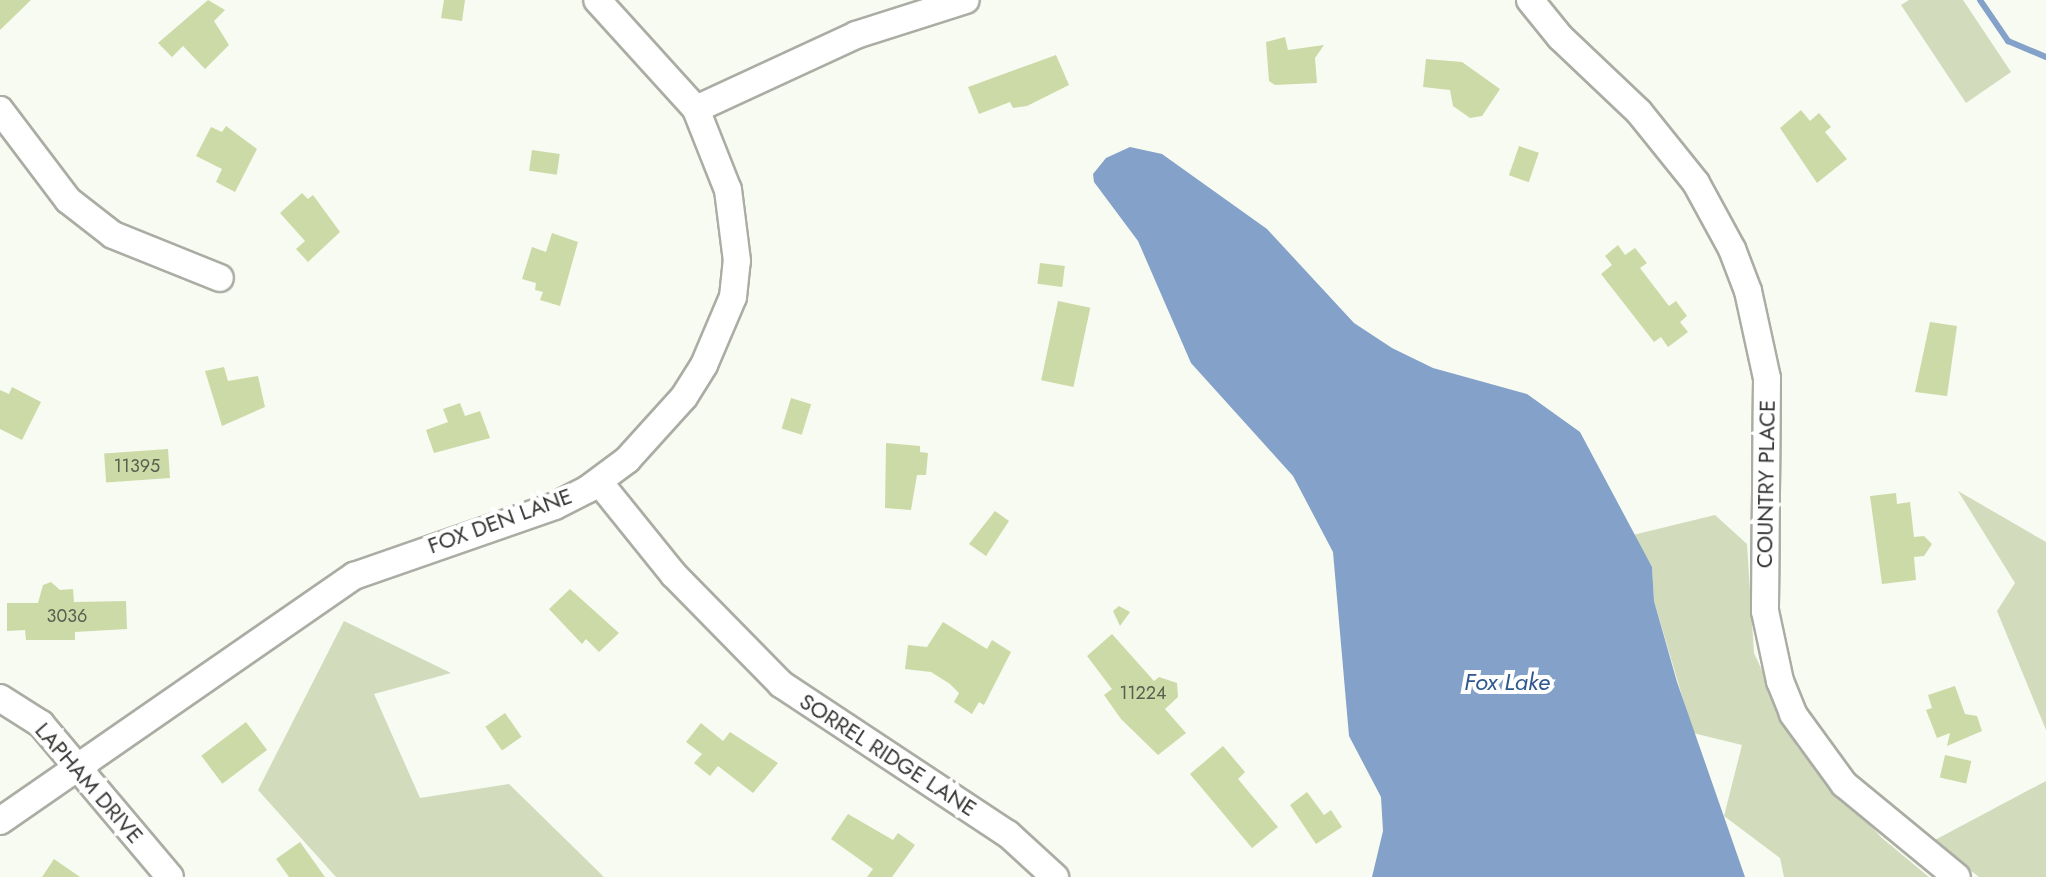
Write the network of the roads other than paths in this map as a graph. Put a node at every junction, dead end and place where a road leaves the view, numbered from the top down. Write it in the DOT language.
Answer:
graph roads {
  1 [pos="597,0"];
  2 [pos="966,0"];
  3 [pos="1530,0"];
  4 [pos="696,109"];
  5 [pos="0,110"];
  6 [pos="220,278"];
  7 [pos="599,482"];
  8 [pos="0,698"];
  9 [pos="79,765"];
  10 [pos="0,821"];
  11 [pos="170,877"];
  12 [pos="1055,877"];
  13 [pos="1957,877"];
  1 -- 4 [label="street, FOX DEN LANE"];
  2 -- 4 [label="street"];
  3 -- 13 [label="street, COUNTRY PLACE"];
  4 -- 7 [label="street, FOX DEN LANE"];
  5 -- 6 [label="street"];
  7 -- 9 [label="street, FOX DEN LANE"];
  7 -- 12 [label="street, SORREL RIDGE LANE"];
  8 -- 9 [label="street, LAPHAM DRIVE"];
  9 -- 10 [label="street, FOX DEN LANE"];
  9 -- 11 [label="street, LAPHAM DRIVE"];
}
